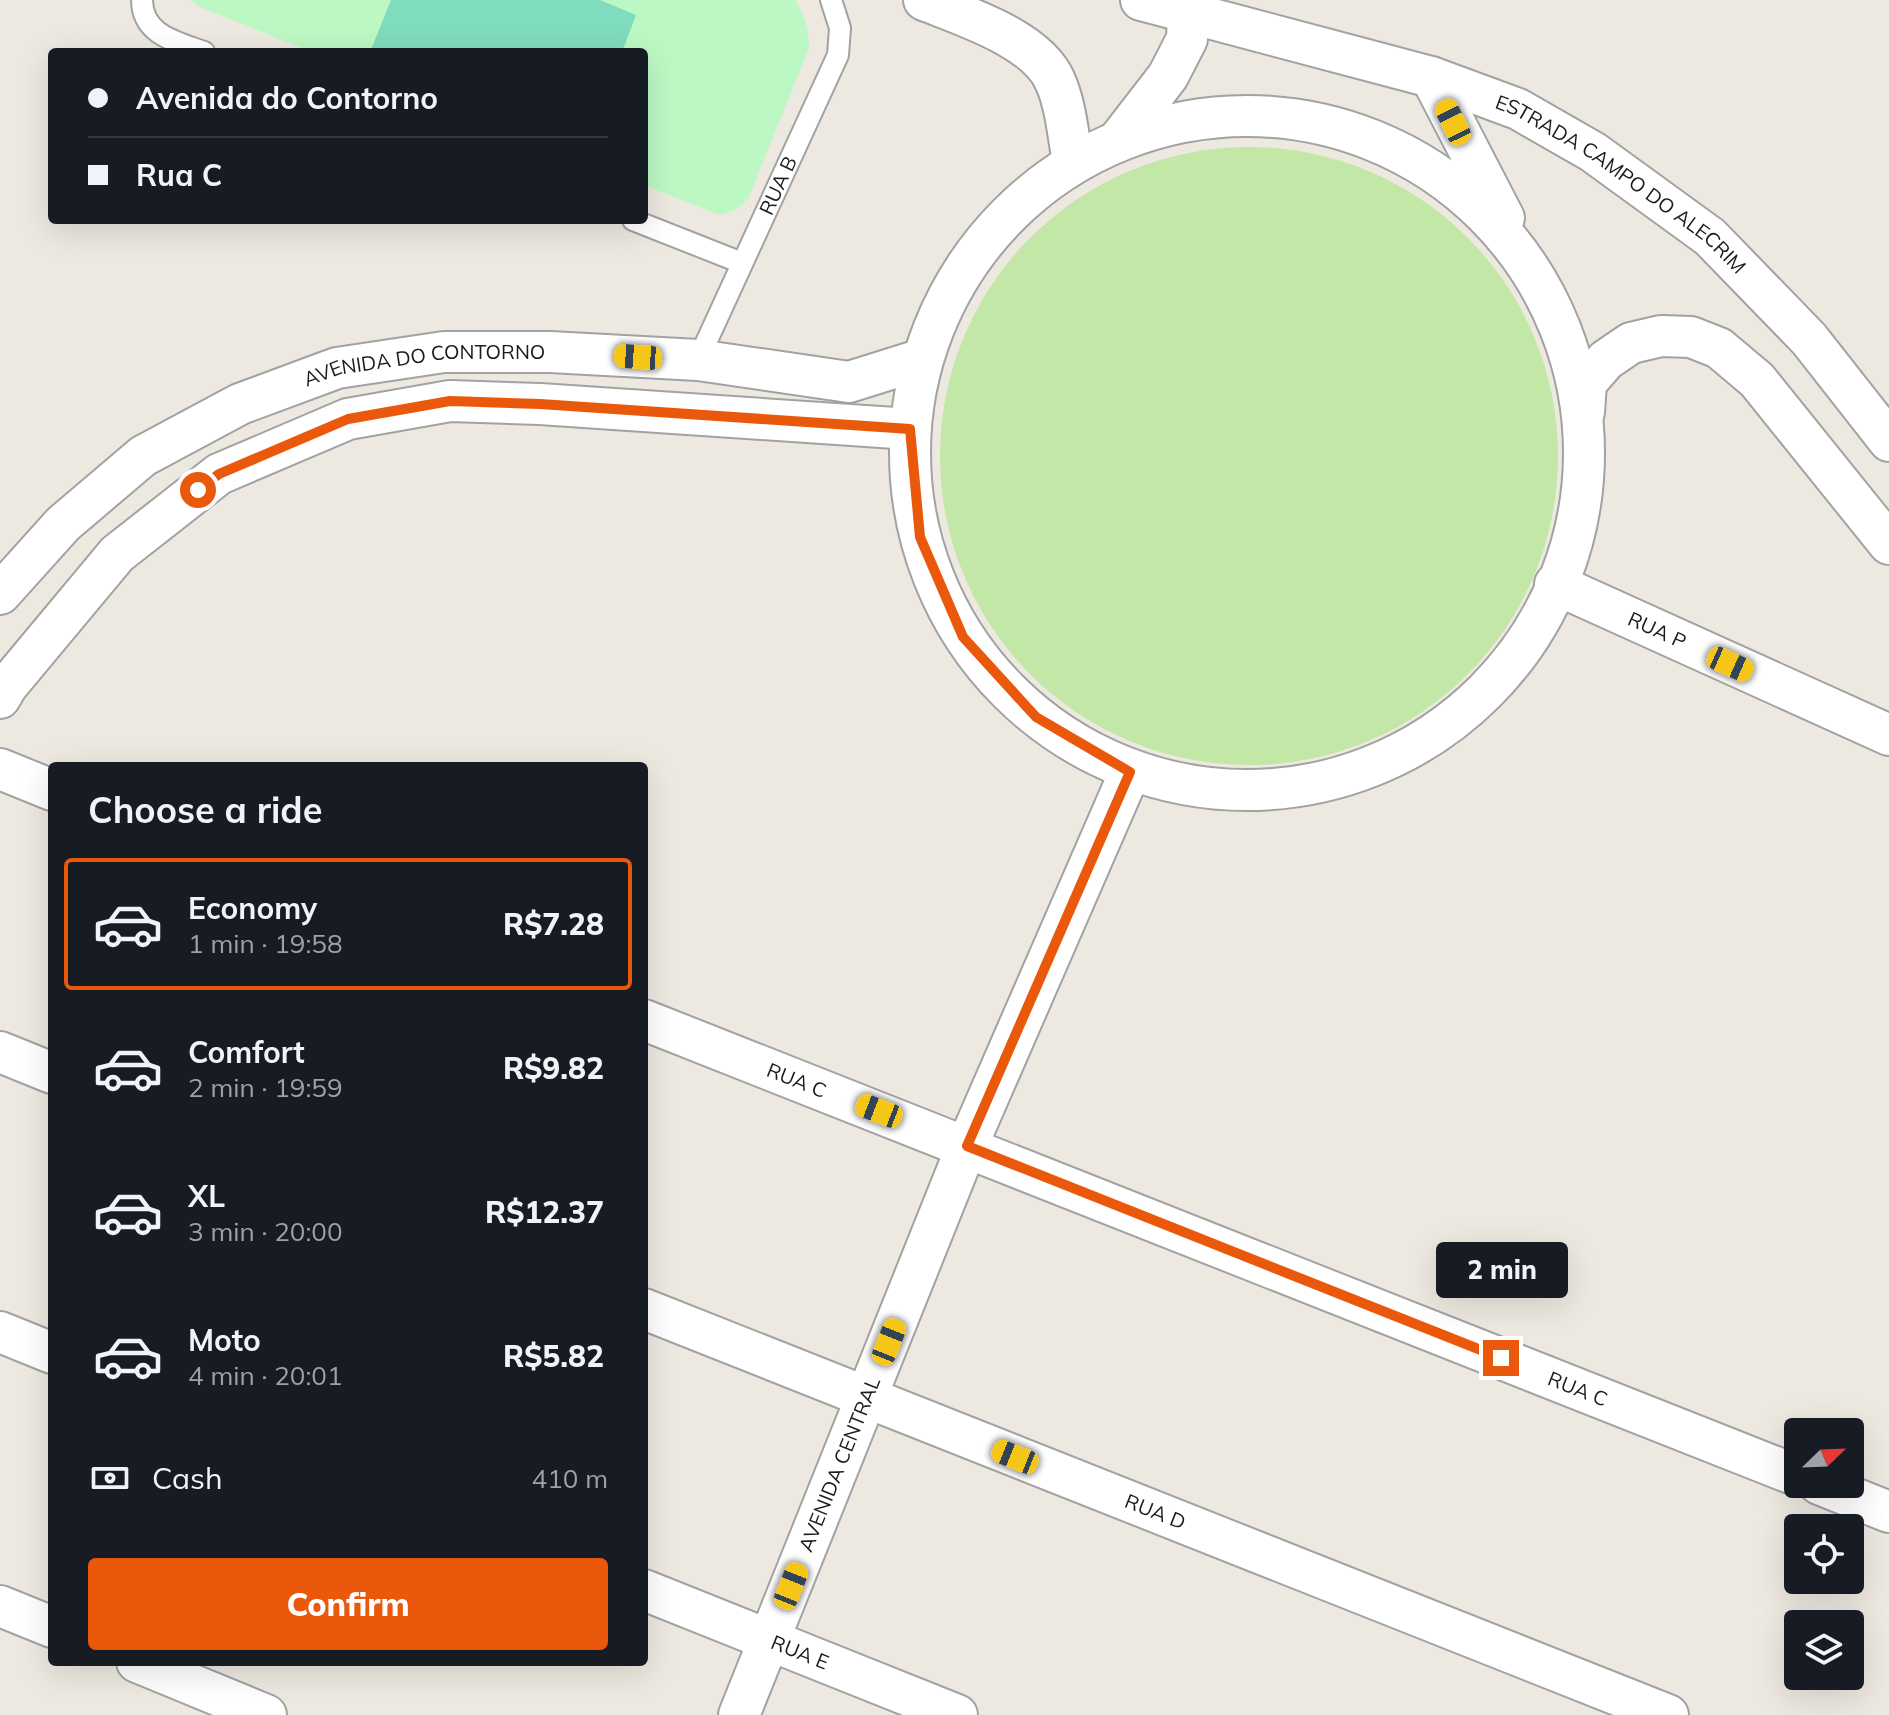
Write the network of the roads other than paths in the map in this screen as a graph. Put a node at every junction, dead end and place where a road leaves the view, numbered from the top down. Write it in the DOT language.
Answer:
graph roads {
  1 [pos="142,0"];
  2 [pos="831,0"];
  3 [pos="924,0"];
  4 [pos="1141,0"];
  5 [pos="1188,13"];
  6 [pos="195,48"];
  7 [pos="1431,77"];
  8 [pos="1115,144"];
  9 [pos="1073,161"];
  10 [pos="643,224"];
  11 [pos="742,263"];
  12 [pos="1551,302"];
  13 [pos="698,360"];
  14 [pos="916,361"];
  15 [pos="1584,412"];
  16 [pos="910,429"];
  17 [pos="1889,441"];
  18 [pos="1889,544"];
  19 [pos="1555,584"];
  20 [pos="0,594"];
  21 [pos="0,698"];
  22 [pos="1889,735"];
  23 [pos="0,769"];
  24 [pos="1130,772"];
  25 [pos="48,788"];
  26 [pos="648,1022"];
  27 [pos="0,1052"];
  28 [pos="48,1071"];
  29 [pos="967,1146"];
  30 [pos="648,1311"];
  31 [pos="0,1332"];
  32 [pos="48,1351"];
  33 [pos="866,1398"];
  34 [pos="1784,1470"];
  35 [pos="1854,1498"];
  36 [pos="1889,1512"];
  37 [pos="648,1592"];
  38 [pos="0,1606"];
  39 [pos="48,1625"];
  40 [pos="769,1640"];
  41 [pos="147,1666"];
  42 [pos="266,1715"];
  43 [pos="739,1715"];
  44 [pos="957,1715"];
  45 [pos="1668,1715"];
  1 -- 6 [label="lane"];
  2 -- 11 [label="lane, RUA B"];
  3 -- 9 [label="street"];
  4 -- 5 [label="street, ESTRADA CAMPO DO ALECRIM"];
  5 -- 7 [label="street, ESTRADA CAMPO DO ALECRIM"];
  5 -- 8 [label="street"];
  7 -- 12 [label="street"];
  7 -- 17 [label="street, ESTRADA CAMPO DO ALECRIM"];
  8 -- 9 [label="street"];
  8 -- 12 [label="street"];
  9 -- 14 [label="street"];
  10 -- 11 [label="lane"];
  11 -- 13 [label="lane, RUA B"];
  12 -- 15 [label="street"];
  13 -- 14 [label="street, AVENIDA DO CONTORNO"];
  13 -- 20 [label="street, AVENIDA DO CONTORNO"];
  14 -- 16 [label="street"];
  15 -- 18 [label="street"];
  15 -- 19 [label="street"];
  16 -- 21 [label="street, AVENIDA DO CONTORNO"];
  16 -- 24 [label="street"];
  19 -- 22 [label="street, RUA P"];
  19 -- 24 [label="street"];
  23 -- 25 [label="street"];
  24 -- 29 [label="street, AVENIDA CENTRAL"];
  26 -- 29 [label="street, RUA C"];
  27 -- 28 [label="street"];
  29 -- 33 [label="street, AVENIDA CENTRAL"];
  29 -- 34 [label="street, RUA C"];
  30 -- 33 [label="street, RUA D"];
  31 -- 32 [label="street"];
  33 -- 40 [label="street, AVENIDA CENTRAL"];
  33 -- 45 [label="street, RUA D"];
  35 -- 36 [label="street"];
  37 -- 40 [label="street, RUA E"];
  38 -- 39 [label="street"];
  40 -- 43 [label="street, AVENIDA CENTRAL"];
  40 -- 44 [label="street, RUA E"];
  41 -- 42 [label="street"];
}
